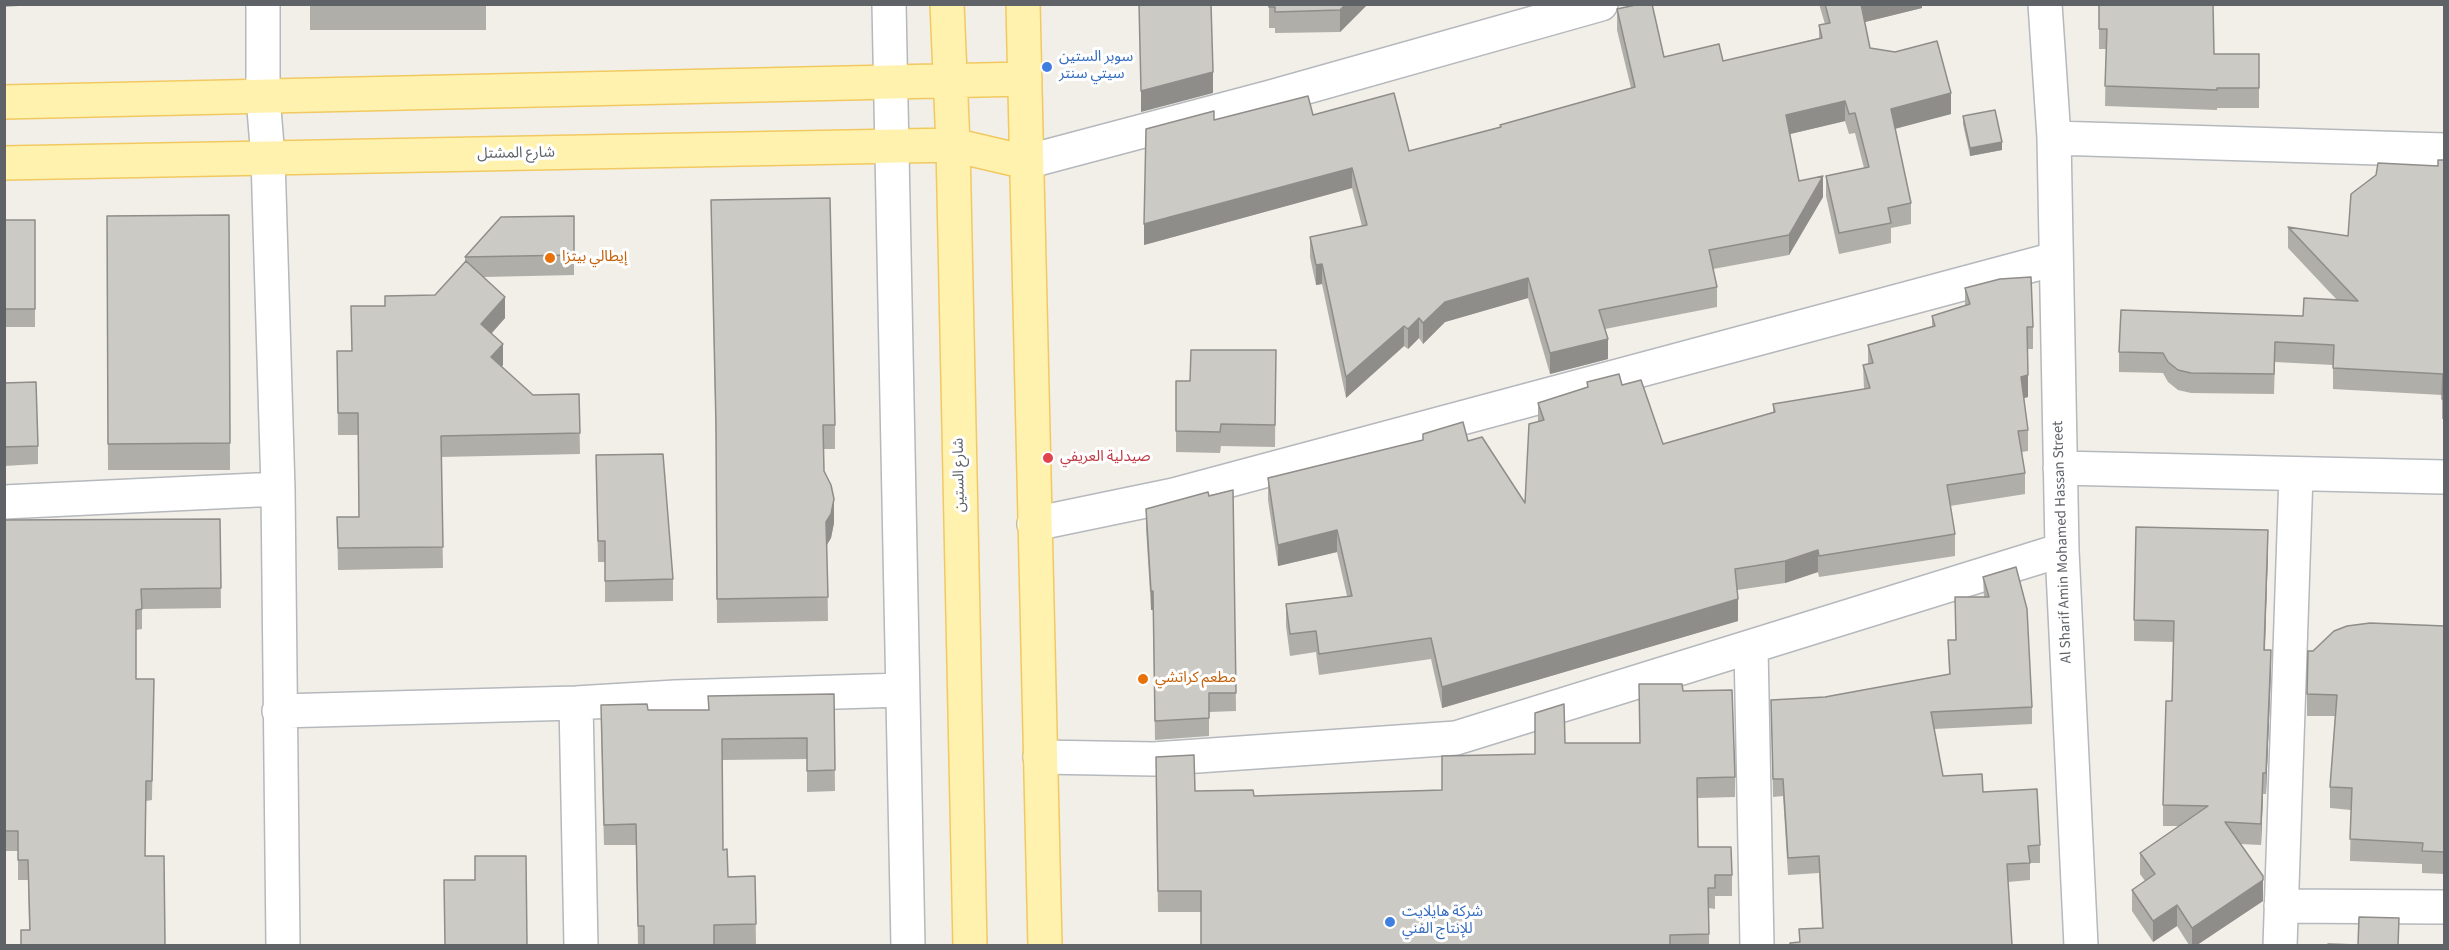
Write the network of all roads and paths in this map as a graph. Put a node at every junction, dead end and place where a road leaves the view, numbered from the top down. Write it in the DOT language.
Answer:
graph roads {
  1 [pos="263,4"];
  2 [pos="889,4"];
  3 [pos="947,4"];
  4 [pos="1023,4"];
  5 [pos="1601,4"];
  6 [pos="2045,4"];
  7 [pos="1025,80"];
  8 [pos="951,81"];
  9 [pos="889,83"];
  10 [pos="263,97"];
  11 [pos="4,102"];
  12 [pos="2054,138"];
  13 [pos="953,145"];
  14 [pos="892,147"];
  15 [pos="2445,150"];
  16 [pos="268,158"];
  17 [pos="1026,162"];
  18 [pos="4,163"];
  19 [pos="2055,259"];
  20 [pos="2060,468"];
  21 [pos="2296,474"];
  22 [pos="2445,477"];
  23 [pos="278,489"];
  24 [pos="4,502"];
  25 [pos="1034,524"];
  26 [pos="2062,550"];
  27 [pos="1751,647"];
  28 [pos="902,690"];
  29 [pos="576,703"];
  30 [pos="279,711"];
  31 [pos="1040,757"];
  32 [pos="2281,906"];
  33 [pos="2445,907"];
  34 [pos="283,945"];
  35 [pos="581,945"];
  36 [pos="908,945"];
  37 [pos="970,945"];
  38 [pos="1044,945"];
  39 [pos="1757,945"];
  40 [pos="2081,945"];
  41 [pos="2280,945"];
  1 -- 10 [label="street"];
  2 -- 9 [label="street"];
  3 -- 8 [label="main road, شارع الستين"];
  4 -- 7 [label="main road"];
  5 -- 17 [label="street"];
  6 -- 12 [label="street, Al Sharif Amin Mohamed Hassan Street"];
  7 -- 8 [label="main road"];
  7 -- 17 [label="main road"];
  8 -- 9 [label="main road"];
  8 -- 13 [label="main road, شارع الستين"];
  9 -- 10 [label="main road"];
  9 -- 14 [label="street"];
  10 -- 11 [label="main road"];
  10 -- 16 [label="street"];
  12 -- 15 [label="street"];
  12 -- 19 [label="street, Al Sharif Amin Mohamed Hassan Street"];
  13 -- 14 [label="main road, شارع المشتل"];
  13 -- 17 [label="main road, شارع المشتل"];
  13 -- 37 [label="main road, شارع الستين"];
  14 -- 16 [label="main road, شارع المشتل"];
  14 -- 28 [label="street"];
  16 -- 18 [label="main road, شارع المشتل"];
  16 -- 23 [label="street"];
  17 -- 25 [label="main road"];
  19 -- 20 [label="street, Al Sharif Amin Mohamed Hassan Street"];
  19 -- 25 [label="street"];
  20 -- 21 [label="street"];
  20 -- 26 [label="street, Al Sharif Amin Mohamed Hassan Street"];
  21 -- 22 [label="street"];
  21 -- 32 [label="street"];
  23 -- 24 [label="street"];
  23 -- 30 [label="street"];
  25 -- 31 [label="main road"];
  26 -- 27 [label="street"];
  26 -- 40 [label="street, Al Sharif Amin Mohamed Hassan Street"];
  27 -- 31 [label="street"];
  27 -- 39 [label="street"];
  28 -- 29 [label="street"];
  28 -- 36 [label="street"];
  29 -- 30 [label="street"];
  29 -- 35 [label="street"];
  30 -- 34 [label="street"];
  31 -- 38 [label="main road"];
  32 -- 33 [label="street"];
  32 -- 41 [label="street"];
}
